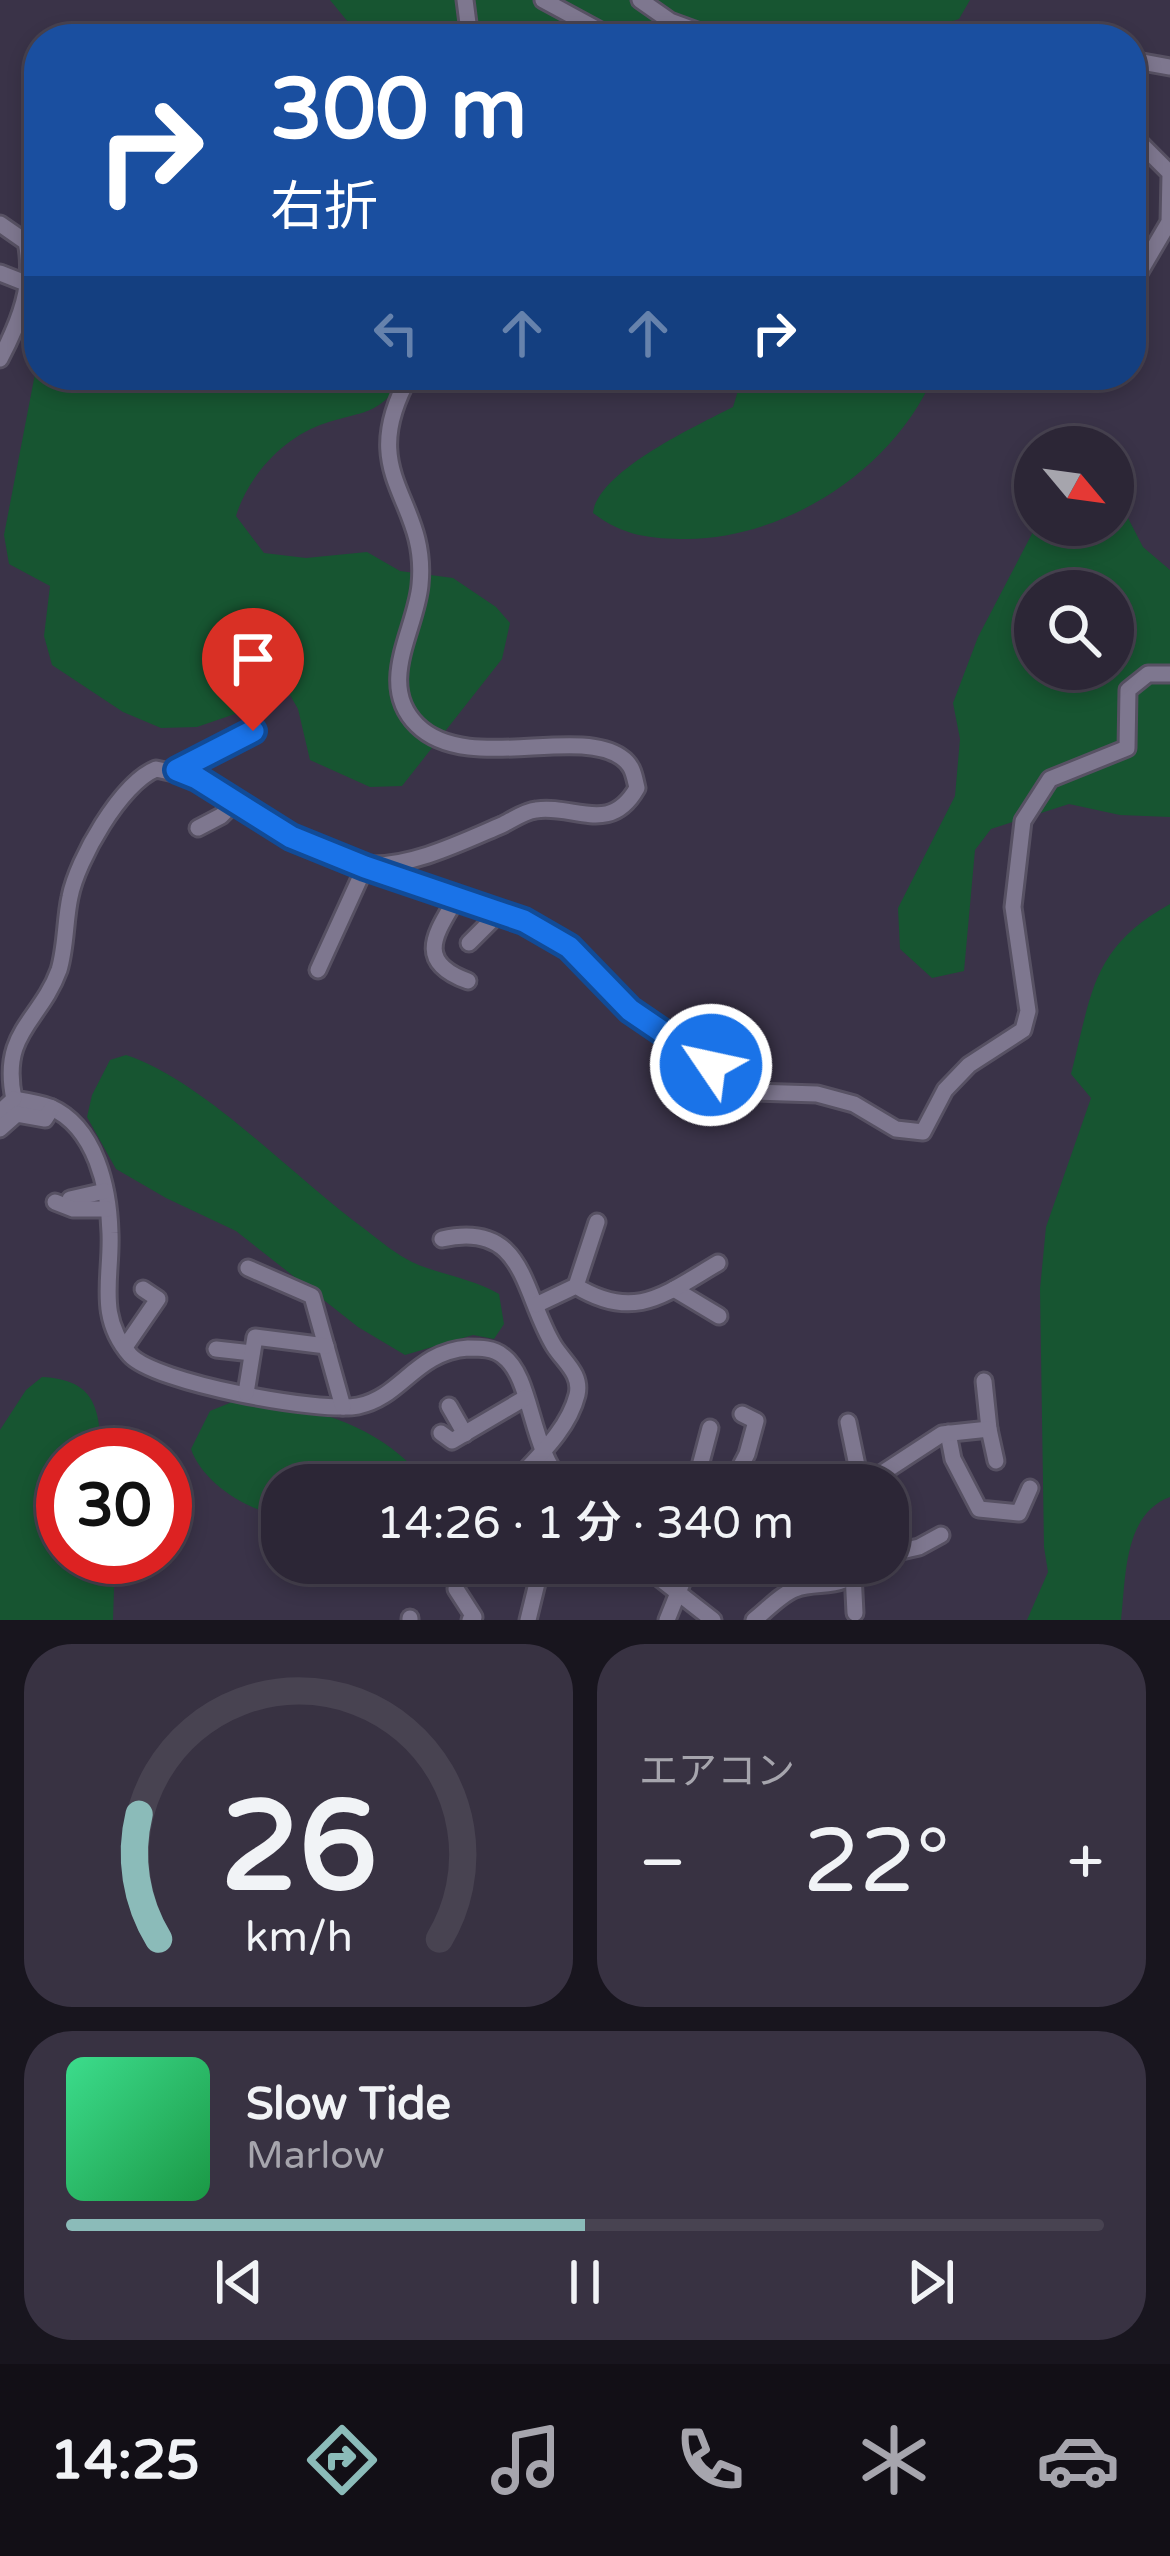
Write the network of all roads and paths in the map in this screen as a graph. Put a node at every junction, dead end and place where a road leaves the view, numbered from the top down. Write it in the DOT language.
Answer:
graph roads {
  1 [pos="543,0"];
  2 [pos="640,0"];
  3 [pos="587,24"];
  4 [pos="678,24"];
  5 [pos="1146,149"];
  6 [pos="1146,262"];
  7 [pos="24,294"];
  8 [pos="1,354"];
  9 [pos="401,390"];
  10 [pos="1170,674"];
  11 [pos="253,731"];
  12 [pos="177,770"];
  13 [pos="236,802"];
  14 [pos="198,828"];
  15 [pos="362,866"];
  16 [pos="457,897"];
  17 [pos="500,911"];
  18 [pos="470,943"];
  19 [pos="318,970"];
  20 [pos="468,981"];
  21 [pos="14,1099"];
  22 [pos="52,1108"];
  23 [pos="0,1112"];
  24 [pos="0,1129"];
  25 [pos="63,1200"];
  26 [pos="106,1200"];
  27 [pos="597,1222"];
  28 [pos="442,1239"];
  29 [pos="718,1263"];
  30 [pos="248,1268"];
  31 [pos="576,1286"];
  32 [pos="143,1289"];
  33 [pos="674,1289"];
  34 [pos="536,1305"];
  35 [pos="719,1316"];
  36 [pos="326,1346"];
  37 [pos="125,1347"];
  38 [pos="216,1349"];
  39 [pos="252,1353"];
  40 [pos="984,1381"];
  41 [pos="246,1393"];
  42 [pos="525,1399"];
  43 [pos="449,1406"];
  44 [pos="343,1407"];
  45 [pos="742,1414"];
  46 [pos="848,1422"];
  47 [pos="710,1428"];
  48 [pos="989,1429"];
  49 [pos="441,1433"];
  50 [pos="948,1433"];
  51 [pos="464,1434"];
  52 [pos="542,1452"];
  53 [pos="996,1461"];
  54 [pos="531,1464"];
  55 [pos="546,1464"];
  56 [pos="701,1464"];
  57 [pos="742,1464"];
  58 [pos="857,1464"];
  59 [pos="897,1464"];
  60 [pos="1030,1488"];
  61 [pos="941,1534"];
  62 [pos="909,1549"];
  63 [pos="539,1584"];
  64 [pos="667,1584"];
  65 [pos="683,1584"];
  66 [pos="830,1584"];
  67 [pos="858,1584"];
  68 [pos="456,1589"];
  69 [pos="680,1594"];
  70 [pos="855,1613"];
  71 [pos="470,1620"];
  72 [pos="528,1620"];
  73 [pos="667,1620"];
  74 [pos="713,1620"];
  75 [pos="754,1620"];
  1 -- 3 [label="street"];
  2 -- 4 [label="street"];
  5 -- 6 [label="street"];
  7 -- 8 [label="street"];
  9 -- 15 [label="street"];
  10 -- 17 [label="street"];
  11 -- 12 [label="street"];
  12 -- 13 [label="street"];
  12 -- 21 [label="street"];
  13 -- 14 [label="street"];
  13 -- 15 [label="street"];
  15 -- 16 [label="street"];
  15 -- 19 [label="street"];
  16 -- 17 [label="street"];
  16 -- 20 [label="street"];
  17 -- 18 [label="street"];
  21 -- 22 [label="street"];
  21 -- 23 [label="street"];
  22 -- 24 [label="street"];
  22 -- 26 [label="street"];
  25 -- 26 [label="street"];
  26 -- 37 [label="street"];
  27 -- 31 [label="street"];
  28 -- 34 [label="street"];
  29 -- 33 [label="street"];
  30 -- 36 [label="street"];
  31 -- 33 [label="street"];
  31 -- 34 [label="street"];
  32 -- 37 [label="street"];
  33 -- 35 [label="street"];
  34 -- 52 [label="street"];
  36 -- 39 [label="street"];
  36 -- 44 [label="street"];
  37 -- 41 [label="street"];
  38 -- 39 [label="street"];
  39 -- 41 [label="street"];
  40 -- 48 [label="street"];
  41 -- 44 [label="street"];
  42 -- 44 [label="street"];
  42 -- 51 [label="street"];
  42 -- 52 [label="street"];
  43 -- 51 [label="street"];
  45 -- 57 [label="street"];
  46 -- 58 [label="street"];
  47 -- 56 [label="street"];
  48 -- 50 [label="street"];
  48 -- 53 [label="street"];
  49 -- 51 [label="street"];
  50 -- 59 [label="street"];
  50 -- 60 [label="street"];
  52 -- 54 [label="street"];
  52 -- 55 [label="street"];
  61 -- 62 [label="street"];
  63 -- 72 [label="street"];
  64 -- 69 [label="street"];
  65 -- 69 [label="street"];
  66 -- 75 [label="street"];
  67 -- 70 [label="street"];
  68 -- 71 [label="street"];
  69 -- 73 [label="street"];
  69 -- 74 [label="street"];
}
